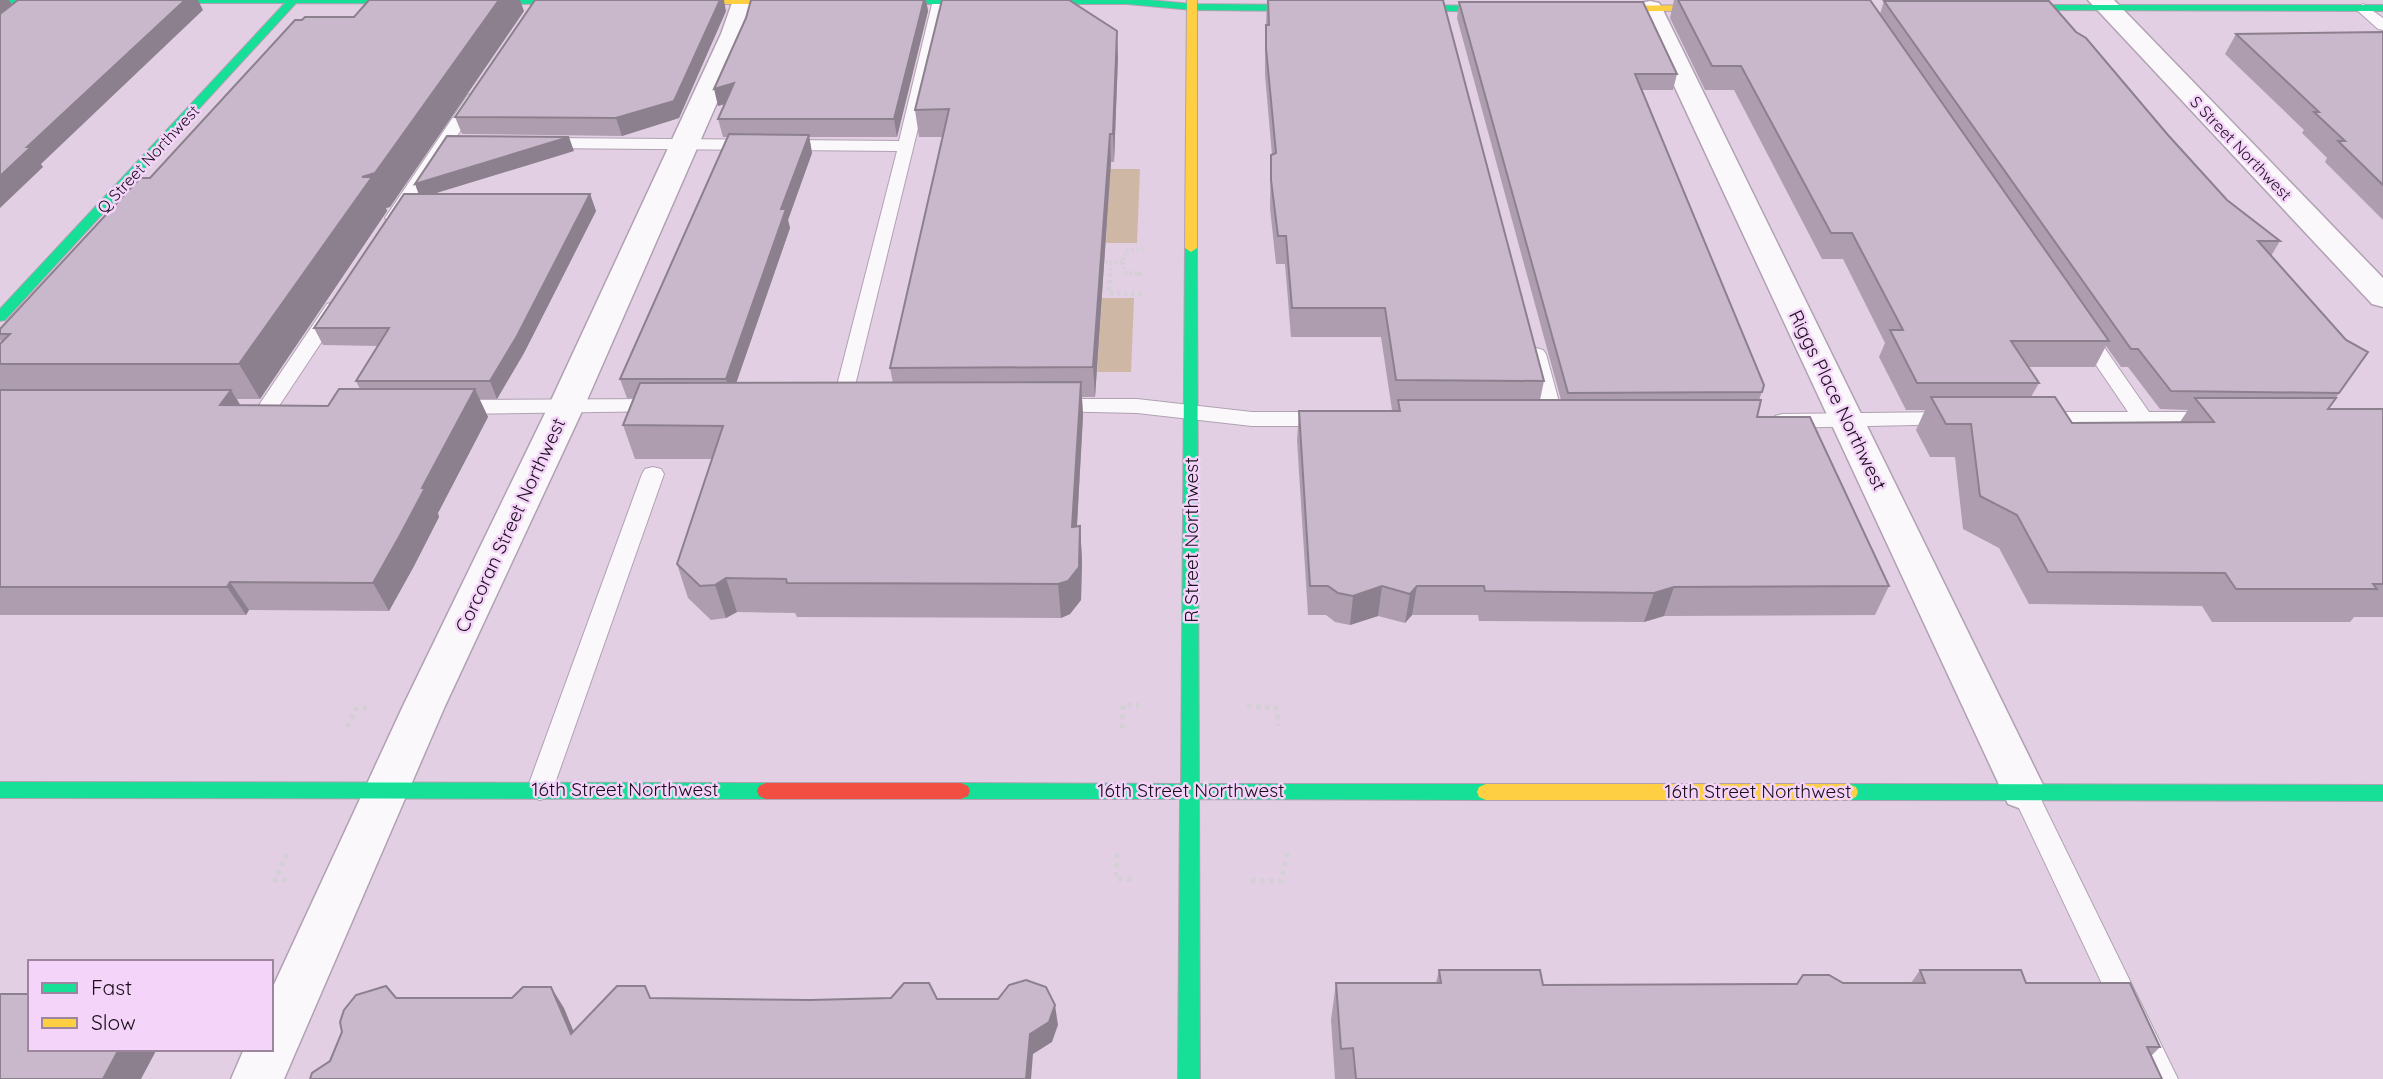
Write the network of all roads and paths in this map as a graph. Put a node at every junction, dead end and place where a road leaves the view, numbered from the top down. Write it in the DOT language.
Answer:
graph roads {
  1 [pos="0,0"];
  2 [pos="39,0"];
  3 [pos="81,0"];
  4 [pos="136,0"];
  5 [pos="294,0"];
  6 [pos="540,0"];
  7 [pos="745,0"];
  8 [pos="940,0"];
  9 [pos="609,1"];
  10 [pos="651,1"];
  11 [pos="818,1"];
  12 [pos="859,1"];
  13 [pos="1192,3"];
  14 [pos="2103,4"];
  15 [pos="1327,8"];
  16 [pos="1380,8"];
  17 [pos="1650,8"];
  18 [pos="1743,8"];
  19 [pos="1982,8"];
  20 [pos="2364,8"];
  21 [pos="2383,8"];
  22 [pos="1524,9"];
  23 [pos="1577,9"];
  24 [pos="22,15"];
  25 [pos="531,15"];
  26 [pos="2383,26"];
  27 [pos="487,79"];
  28 [pos="444,142"];
  29 [pos="471,142"];
  30 [pos="524,143"];
  31 [pos="684,144"];
  32 [pos="906,146"];
  33 [pos="383,234"];
  34 [pos="1143,249"];
  35 [pos="1105,262"];
  36 [pos="1111,262"];
  37 [pos="1122,262"];
  38 [pos="1142,274"];
  39 [pos="345,292"];
  40 [pos="1141,294"];
  41 [pos="2383,297"];
  42 [pos="0,317"];
  43 [pos="2074,317"];
  44 [pos="1532,340"];
  45 [pos="869,405"];
  46 [pos="680,406"];
  47 [pos="1030,406"];
  48 [pos="241,407"];
  49 [pos="268,407"];
  50 [pos="295,407"];
  51 [pos="429,407"];
  52 [pos="566,407"];
  53 [pos="1192,413"];
  54 [pos="1348,419"];
  55 [pos="1966,419"];
  56 [pos="2021,419"];
  57 [pos="2143,419"];
  58 [pos="2237,419"];
  59 [pos="1526,420"];
  60 [pos="1553,420"];
  61 [pos="1580,420"];
  62 [pos="1848,420"];
  63 [pos="1757,421"];
  64 [pos="653,474"];
  65 [pos="1123,705"];
  66 [pos="1247,706"];
  67 [pos="356,709"];
  68 [pos="1279,726"];
  69 [pos="348,727"];
  70 [pos="1122,728"];
  71 [pos="540,789"];
  72 [pos="0,790"];
  73 [pos="387,790"];
  74 [pos="1189,790"];
  75 [pos="2024,791"];
  76 [pos="2383,793"];
  77 [pos="1288,850"];
  78 [pos="288,854"];
  79 [pos="1117,854"];
  80 [pos="275,880"];
  81 [pos="1145,880"];
  82 [pos="1251,881"];
  83 [pos="273,1045"];
  84 [pos="270,1051"];
  85 [pos="257,1079"];
  86 [pos="1189,1079"];
  87 [pos="2163,1079"];
  1 -- 2 [label="main road"];
  2 -- 3 [label="main road"];
  2 -- 24 [label="lane"];
  4 -- 5 [label="main road"];
  5 -- 6 [label="main road"];
  5 -- 42 [label="main road, Q Street Northwest"];
  6 -- 9 [label="main road"];
  6 -- 25 [label="lane"];
  7 -- 10 [label="main road"];
  7 -- 11 [label="main road"];
  7 -- 31 [label="street, Corcoran Street Northwest"];
  8 -- 12 [label="main road"];
  8 -- 13 [label="main road"];
  8 -- 32 [label="lane"];
  13 -- 15 [label="main road"];
  13 -- 53 [label="main road, R Street Northwest"];
  14 -- 19 [label="main road"];
  14 -- 20 [label="main road"];
  14 -- 41 [label="street, S Street Northwest"];
  16 -- 22 [label="main road"];
  17 -- 18 [label="main road"];
  17 -- 23 [label="main road"];
  17 -- 62 [label="street, Riggs Place Northwest"];
  20 -- 21 [label="main road"];
  20 -- 26 [label="lane"];
  27 -- 28 [label="lane"];
  28 -- 29 [label="lane"];
  28 -- 33 [label="lane"];
  30 -- 31 [label="lane"];
  31 -- 32 [label="lane"];
  31 -- 52 [label="street, Corcoran Street Northwest"];
  32 -- 45 [label="lane"];
  34 -- 37 [label="path"];
  35 -- 36 [label="path"];
  36 -- 37 [label="path"];
  36 -- 40 [label="path"];
  37 -- 38 [label="path"];
  39 -- 49 [label="lane"];
  43 -- 57 [label="lane"];
  44 -- 60 [label="lane"];
  46 -- 52 [label="lane"];
  47 -- 53 [label="lane"];
  48 -- 49 [label="lane"];
  49 -- 50 [label="lane"];
  51 -- 52 [label="lane"];
  52 -- 73 [label="street, Corcoran Street Northwest"];
  53 -- 54 [label="lane"];
  53 -- 74 [label="main road, R Street Northwest"];
  55 -- 62 [label="lane"];
  56 -- 57 [label="lane"];
  57 -- 58 [label="lane"];
  59 -- 60 [label="lane"];
  60 -- 61 [label="lane"];
  62 -- 63 [label="lane"];
  62 -- 75 [label="street, Riggs Place Northwest"];
  64 -- 71 [label="lane"];
  65 -- 70 [label="path"];
  66 -- 68 [label="path"];
  67 -- 69 [label="path"];
  71 -- 73 [label="main road, 16th Street Northwest"];
  71 -- 74 [label="main road, 16th Street Northwest"];
  72 -- 73 [label="main road, 16th Street Northwest"];
  73 -- 83 [label="street, Corcoran Street Northwest"];
  74 -- 75 [label="main road, 16th Street Northwest"];
  74 -- 86 [label="main road, R Street Northwest"];
  75 -- 76 [label="main road, 16th Street Northwest"];
  75 -- 87 [label="lane"];
  77 -- 82 [label="path"];
  78 -- 80 [label="path"];
  79 -- 81 [label="path"];
  84 -- 85 [label="street, Corcoran Street Northwest"];
}
